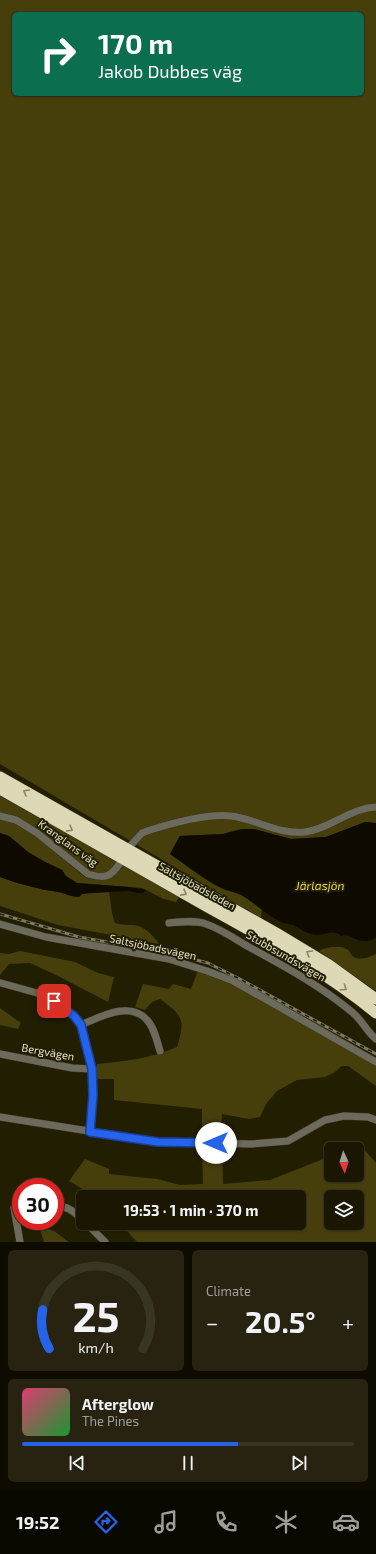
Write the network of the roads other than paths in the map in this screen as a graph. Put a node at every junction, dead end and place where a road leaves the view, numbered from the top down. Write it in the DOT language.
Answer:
graph roads {
  1 [pos="0,777"];
  2 [pos="0,789"];
  3 [pos="376,807"];
  4 [pos="0,816"];
  5 [pos="132,845"];
  6 [pos="120,863"];
  7 [pos="169,923"];
  8 [pos="0,924"];
  9 [pos="1,983"];
  10 [pos="376,999"];
  11 [pos="376,1013"];
  12 [pos="81,1025"];
  13 [pos="376,1039"];
  14 [pos="160,1051"];
  15 [pos="0,1054"];
  16 [pos="376,1062"];
  17 [pos="92,1069"];
  18 [pos="0,1118"];
  19 [pos="376,1120"];
  20 [pos="90,1132"];
  21 [pos="64,1207"];
  22 [pos="76,1214"];
  23 [pos="19,1230"];
  24 [pos="93,1230"];
  25 [pos="20,1242"];
  26 [pos="105,1242"];
  10 -- 1 [label="highway, Saltsjöbadsleden, one-way"];
  2 -- 11 [label="highway, Saltsjöbadsleden, one-way"];
  3 -- 5 [label="street"];
  4 -- 6 [label="street, Kranglans väg"];
  7 -- 13 [label="street, Stubbsundsvägen"];
  8 -- 16 [label="street, Saltsjöbadsvägen"];
  9 -- 12 [label="street"];
  12 -- 14 [label="street"];
  12 -- 17 [label="street"];
  15 -- 17 [label="street, Bergvägen"];
  17 -- 20 [label="street"];
  18 -- 20 [label="street"];
  19 -- 20 [label="street"];
  21 -- 22 [label="street"];
  23 -- 25 [label="street"];
  24 -- 26 [label="street"];
}
